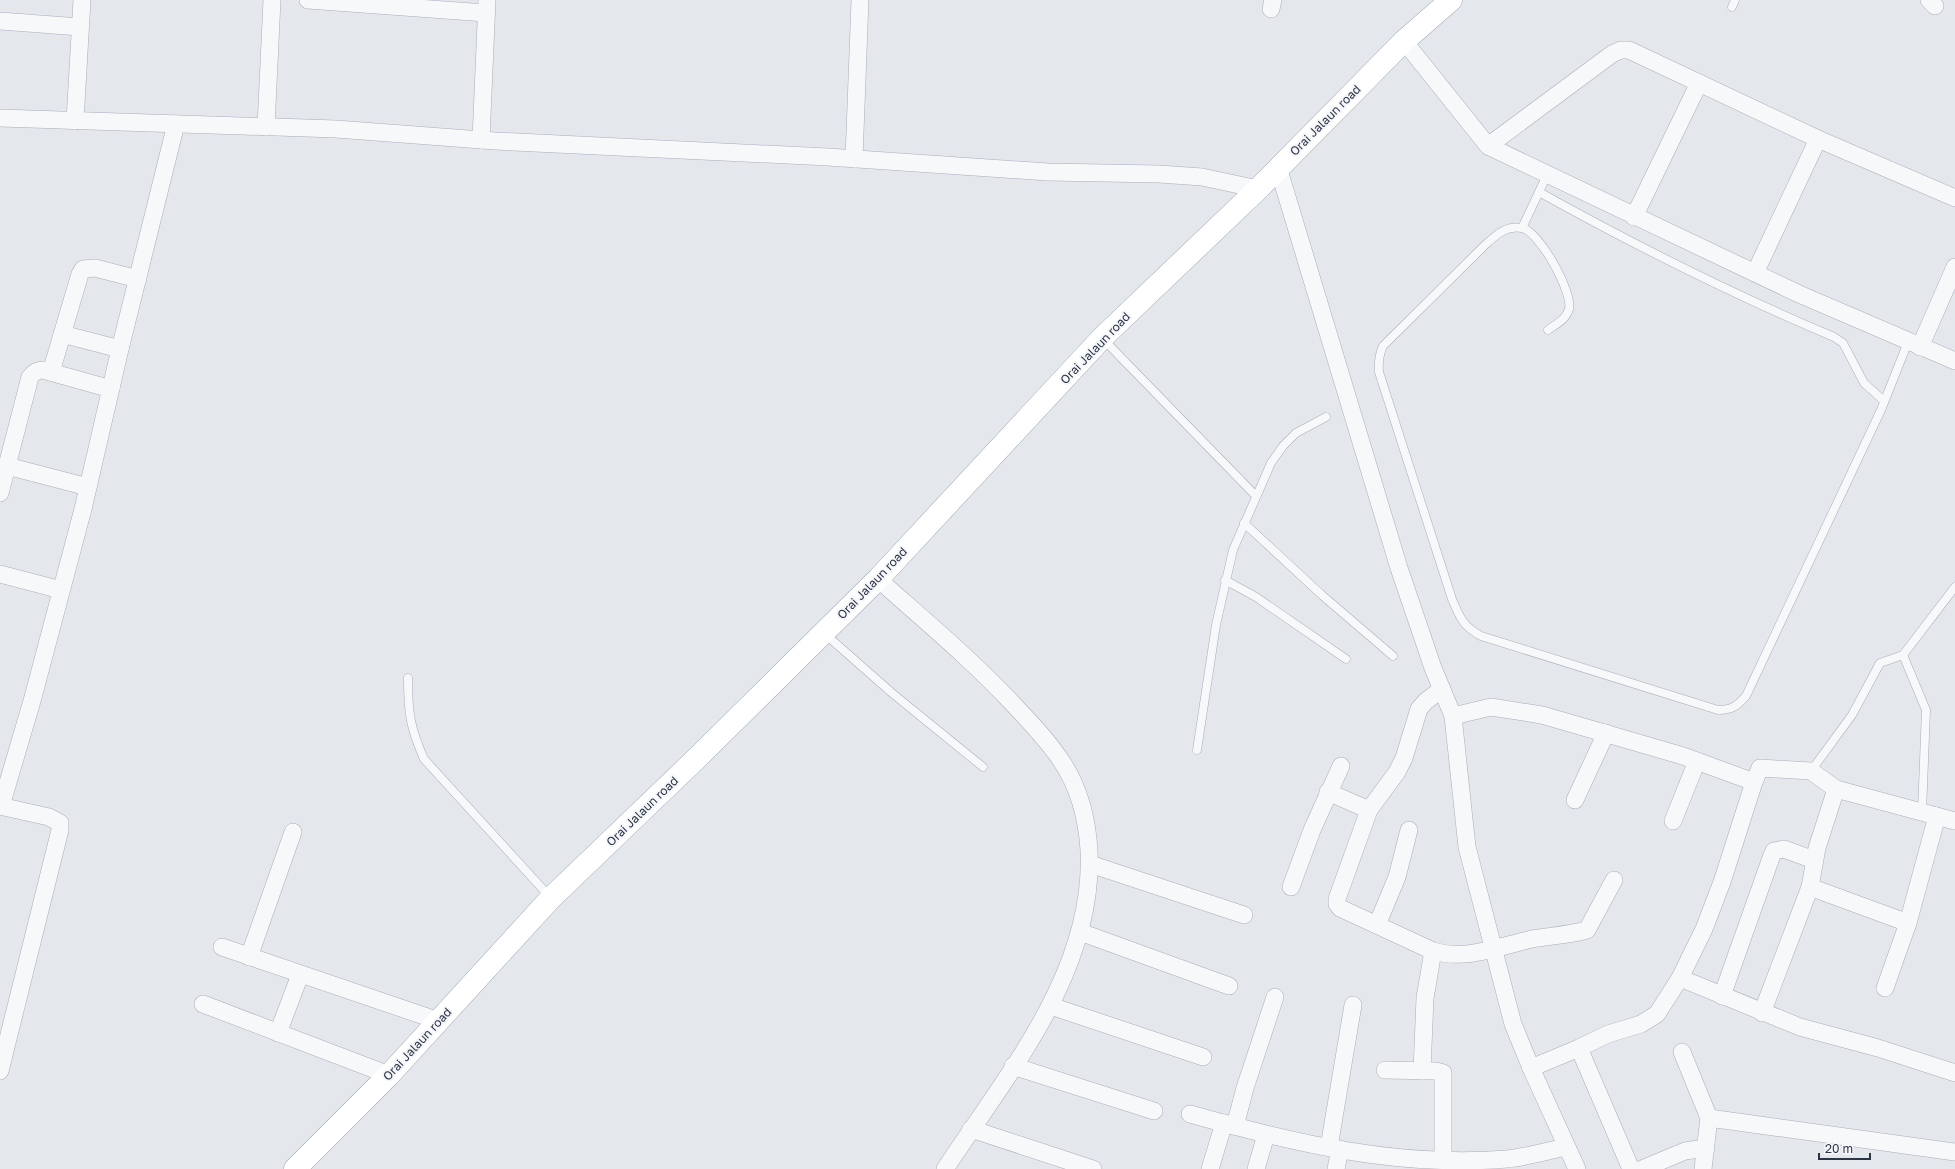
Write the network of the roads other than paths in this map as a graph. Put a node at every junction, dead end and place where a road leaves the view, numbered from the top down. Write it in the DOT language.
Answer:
graph roads {
  1 [pos="82,0"];
  2 [pos="272,0"];
  3 [pos="308,0"];
  4 [pos="860,0"];
  5 [pos="1451,0"];
  6 [pos="486,6"];
  7 [pos="0,21"];
  8 [pos="80,26"];
  9 [pos="1404,41"];
  10 [pos="1699,83"];
  11 [pos="0,118"];
  12 [pos="75,121"];
  13 [pos="176,124"];
  14 [pos="266,127"];
  15 [pos="1818,139"];
  16 [pos="481,140"];
  17 [pos="1488,146"];
  18 [pos="854,159"];
  19 [pos="1278,168"];
  20 [pos="1547,175"];
  21 [pos="1258,189"];
  22 [pos="1539,192"];
  23 [pos="1955,198"];
  24 [pos="1634,217"];
  25 [pos="1522,228"];
  26 [pos="1955,267"];
  27 [pos="1755,273"];
  28 [pos="138,279"];
  29 [pos="1548,330"];
  30 [pos="62,334"];
  31 [pos="1102,338"];
  32 [pos="1914,345"];
  33 [pos="120,349"];
  34 [pos="1955,361"];
  35 [pos="51,372"];
  36 [pos="111,389"];
  37 [pos="1884,401"];
  38 [pos="1326,417"];
  39 [pos="7,466"];
  40 [pos="88,487"];
  41 [pos="0,493"];
  42 [pos="1256,496"];
  43 [pos="1244,523"];
  44 [pos="0,574"];
  45 [pos="878,578"];
  46 [pos="1225,580"];
  47 [pos="1955,587"];
  48 [pos="61,590"];
  49 [pos="824,633"];
  50 [pos="1903,655"];
  51 [pos="1393,656"];
  52 [pos="1346,659"];
  53 [pos="408,678"];
  54 [pos="1442,689"];
  55 [pos="1453,716"];
  56 [pos="1606,733"];
  57 [pos="1197,750"];
  58 [pos="1697,761"];
  59 [pos="1341,766"];
  60 [pos="983,767"];
  61 [pos="1811,771"];
  62 [pos="1754,782"];
  63 [pos="1836,789"];
  64 [pos="1328,792"];
  65 [pos="1575,800"];
  66 [pos="1,806"];
  67 [pos="1369,810"];
  68 [pos="1930,814"];
  69 [pos="1673,820"];
  70 [pos="1955,821"];
  71 [pos="1409,830"];
  72 [pos="293,832"];
  73 [pos="1814,860"];
  74 [pos="1090,864"];
  75 [pos="1614,880"];
  76 [pos="1291,887"];
  77 [pos="1810,887"];
  78 [pos="551,898"];
  79 [pos="1244,915"];
  80 [pos="1908,923"];
  81 [pos="1377,925"];
  82 [pos="1080,932"];
  83 [pos="222,947"];
  84 [pos="1493,949"];
  85 [pos="1433,952"];
  86 [pos="249,957"];
  87 [pos="300,975"];
  88 [pos="1680,978"];
  89 [pos="1229,986"];
  90 [pos="1885,988"];
  91 [pos="1722,996"];
  92 [pos="1275,997"];
  93 [pos="203,1004"];
  94 [pos="1353,1005"];
  95 [pos="1051,1006"];
  96 [pos="1762,1013"];
  97 [pos="439,1021"];
  98 [pos="278,1033"];
  99 [pos="1579,1048"];
  100 [pos="1682,1052"];
  101 [pos="1203,1057"];
  102 [pos="1013,1066"];
  103 [pos="1530,1068"];
  104 [pos="1385,1070"];
  105 [pos="1422,1070"];
  106 [pos="1954,1070"];
  107 [pos="0,1071"];
  108 [pos="389,1075"];
  109 [pos="1154,1111"];
  110 [pos="1190,1114"];
  111 [pos="1709,1118"];
  112 [pos="1229,1125"];
  113 [pos="971,1129"];
  114 [pos="1266,1135"];
  115 [pos="1566,1146"];
  116 [pos="1334,1148"];
  117 [pos="1706,1148"];
  118 [pos="1955,1152"];
  119 [pos="1443,1160"];
  120 [pos="295,1169"];
  121 [pos="945,1169"];
  122 [pos="1093,1169"];
  123 [pos="1210,1169"];
  124 [pos="1256,1169"];
  125 [pos="1336,1169"];
  126 [pos="1577,1169"];
  127 [pos="1631,1169"];
  128 [pos="1642,1169"];
  129 [pos="1703,1169"];
  1 -- 8 [label="street"];
  2 -- 14 [label="street"];
  3 -- 6 [label="street"];
  4 -- 18 [label="street"];
  5 -- 9 [label="main road, Orai Jalaun road"];
  6 -- 16 [label="street"];
  7 -- 8 [label="street"];
  8 -- 12 [label="street"];
  9 -- 17 [label="street"];
  9 -- 19 [label="main road, Orai Jalaun road"];
  10 -- 15 [label="street"];
  10 -- 17 [label="street"];
  10 -- 24 [label="street"];
  11 -- 12 [label="street"];
  12 -- 13 [label="street"];
  13 -- 14 [label="street"];
  13 -- 28 [label="street"];
  14 -- 16 [label="street"];
  15 -- 23 [label="street"];
  15 -- 27 [label="street"];
  16 -- 18 [label="street"];
  17 -- 20 [label="street"];
  18 -- 21 [label="street"];
  19 -- 21 [label="main road, Orai Jalaun road"];
  19 -- 54 [label="street"];
  20 -- 22 [label="lane"];
  20 -- 24 [label="street"];
  21 -- 31 [label="main road, Orai Jalaun road"];
  22 -- 25 [label="lane"];
  22 -- 37 [label="lane"];
  24 -- 27 [label="street"];
  25 -- 29 [label="lane"];
  25 -- 37 [label="lane"];
  26 -- 32 [label="street"];
  27 -- 32 [label="street"];
  28 -- 30 [label="street"];
  28 -- 33 [label="street"];
  30 -- 33 [label="street"];
  30 -- 35 [label="street"];
  31 -- 42 [label="lane"];
  31 -- 45 [label="main road, Orai Jalaun road"];
  32 -- 34 [label="street"];
  32 -- 37 [label="lane"];
  33 -- 36 [label="street"];
  35 -- 36 [label="street"];
  35 -- 39 [label="street"];
  36 -- 40 [label="street"];
  38 -- 42 [label="lane"];
  39 -- 40 [label="street"];
  39 -- 41 [label="street"];
  40 -- 48 [label="street"];
  42 -- 43 [label="lane"];
  43 -- 46 [label="lane"];
  43 -- 51 [label="lane"];
  44 -- 48 [label="street"];
  45 -- 49 [label="main road, Orai Jalaun road"];
  45 -- 74 [label="street"];
  46 -- 52 [label="lane"];
  46 -- 57 [label="lane"];
  47 -- 50 [label="lane"];
  48 -- 66 [label="street"];
  49 -- 60 [label="lane"];
  49 -- 78 [label="main road, Orai Jalaun road"];
  50 -- 61 [label="lane"];
  50 -- 68 [label="lane"];
  53 -- 78 [label="lane"];
  54 -- 55 [label="street"];
  54 -- 67 [label="street"];
  55 -- 56 [label="street"];
  55 -- 84 [label="street"];
  56 -- 58 [label="street"];
  56 -- 65 [label="street"];
  58 -- 62 [label="street"];
  58 -- 69 [label="street"];
  59 -- 64 [label="street"];
  61 -- 62 [label="street"];
  61 -- 63 [label="street"];
  62 -- 88 [label="street"];
  63 -- 68 [label="street"];
  63 -- 73 [label="street"];
  64 -- 67 [label="street"];
  64 -- 76 [label="street"];
  66 -- 107 [label="street"];
  67 -- 81 [label="street"];
  68 -- 70 [label="street"];
  68 -- 80 [label="street"];
  71 -- 81 [label="street"];
  72 -- 86 [label="street"];
  73 -- 77 [label="street"];
  73 -- 91 [label="street"];
  74 -- 79 [label="street"];
  74 -- 82 [label="street"];
  75 -- 84 [label="street"];
  77 -- 80 [label="street"];
  77 -- 96 [label="street"];
  78 -- 97 [label="main road, Orai Jalaun road"];
  80 -- 90 [label="street"];
  81 -- 85 [label="street"];
  82 -- 89 [label="street"];
  82 -- 95 [label="street"];
  83 -- 86 [label="street"];
  84 -- 85 [label="street"];
  84 -- 103 [label="street"];
  85 -- 105 [label="street"];
  86 -- 87 [label="street"];
  87 -- 97 [label="street"];
  87 -- 98 [label="street"];
  88 -- 91 [label="street"];
  88 -- 99 [label="street"];
  91 -- 96 [label="street"];
  92 -- 112 [label="street"];
  93 -- 98 [label="street"];
  94 -- 116 [label="street"];
  95 -- 101 [label="street"];
  95 -- 102 [label="street"];
  96 -- 106 [label="street"];
  97 -- 108 [label="main road, Orai Jalaun road"];
  98 -- 108 [label="street"];
  99 -- 103 [label="street"];
  99 -- 127 [label="street"];
  100 -- 111 [label="street"];
  102 -- 109 [label="street"];
  102 -- 113 [label="street"];
  103 -- 115 [label="street"];
  104 -- 105 [label="street"];
  105 -- 119 [label="street"];
  108 -- 120 [label="main road, Orai Jalaun road"];
  110 -- 112 [label="street"];
  111 -- 117 [label="street"];
  111 -- 118 [label="street"];
  112 -- 114 [label="street"];
  112 -- 123 [label="street"];
  113 -- 121 [label="street"];
  113 -- 122 [label="street"];
  114 -- 116 [label="street"];
  114 -- 124 [label="street"];
  115 -- 119 [label="street"];
  115 -- 126 [label="street"];
  116 -- 119 [label="street"];
  116 -- 125 [label="street"];
  117 -- 128 [label="street"];
  117 -- 129 [label="street"];
}
